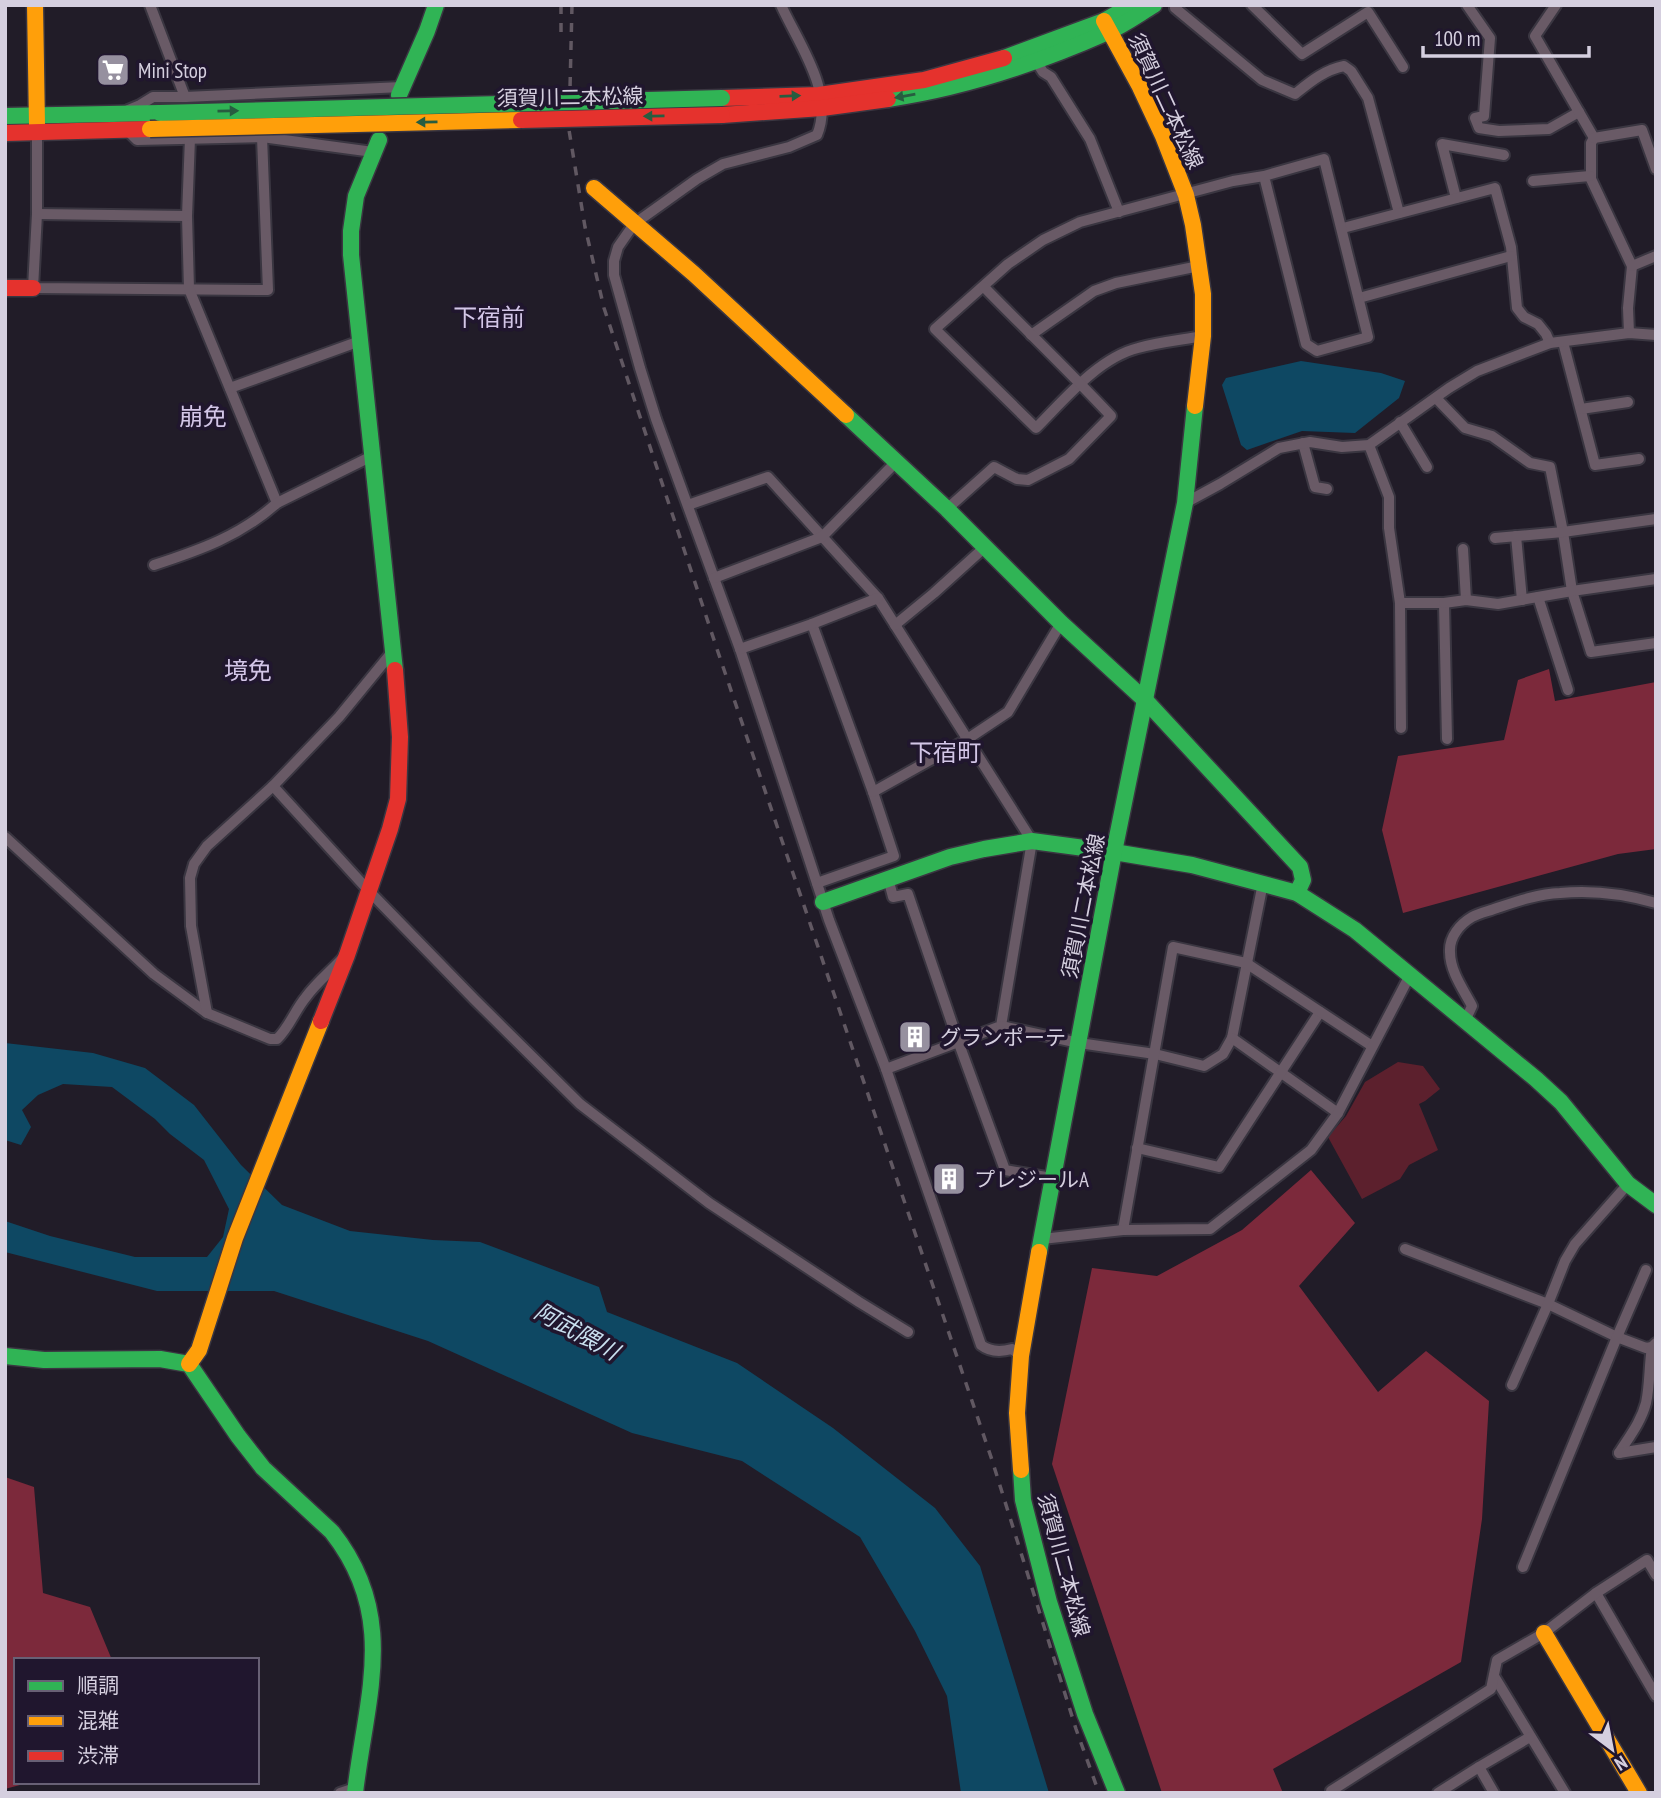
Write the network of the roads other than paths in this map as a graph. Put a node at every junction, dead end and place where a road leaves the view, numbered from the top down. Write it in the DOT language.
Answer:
graph roads {
  1 [pos="35,5"];
  2 [pos="150,5"];
  3 [pos="436,5"];
  4 [pos="781,5"];
  5 [pos="1132,5"];
  6 [pos="1154,5"];
  7 [pos="1252,5"];
  8 [pos="1467,5"];
  9 [pos="1556,5"];
  10 [pos="1175,8"];
  11 [pos="1107,26"];
  12 [pos="1035,61"];
  13 [pos="1403,67"];
  14 [pos="400,91"];
  15 [pos="185,97"];
  16 [pos="821,102"];
  17 [pos="722,106"];
  18 [pos="1579,112"];
  19 [pos="120,113"];
  20 [pos="5,116"];
  21 [pos="5,124"];
  22 [pos="37,124"];
  23 [pos="1656,128"];
  24 [pos="127,130"];
  25 [pos="1642,130"];
  26 [pos="5,133"];
  27 [pos="262,137"];
  28 [pos="190,138"];
  29 [pos="1594,138"];
  30 [pos="376,146"];
  31 [pos="1504,155"];
  32 [pos="1656,169"];
  33 [pos="1264,176"];
  34 [pos="1590,176"];
  35 [pos="1533,181"];
  36 [pos="594,188"];
  37 [pos="1186,195"];
  38 [pos="1456,198"];
  39 [pos="1119,212"];
  40 [pos="1399,213"];
  41 [pos="37,214"];
  42 [pos="187,216"];
  43 [pos="634,224"];
  44 [pos="1343,228"];
  45 [pos="1511,257"];
  46 [pos="1656,257"];
  47 [pos="1199,266"];
  48 [pos="1632,266"];
  49 [pos="984,287"];
  50 [pos="5,288"];
  51 [pos="33,288"];
  52 [pos="188,289"];
  53 [pos="1359,298"];
  54 [pos="1629,333"];
  55 [pos="1031,335"];
  56 [pos="1656,335"];
  57 [pos="1203,336"];
  58 [pos="360,341"];
  59 [pos="1563,342"];
  60 [pos="1549,343"];
  61 [pos="1080,383"];
  62 [pos="230,388"];
  63 [pos="1436,398"];
  64 [pos="1628,402"];
  65 [pos="1581,410"];
  66 [pos="1400,422"];
  67 [pos="1303,443"];
  68 [pos="1369,445"];
  69 [pos="372,456"];
  70 [pos="1639,458"];
  71 [pos="896,462"];
  72 [pos="1427,467"];
  73 [pos="1327,489"];
  74 [pos="277,503"];
  75 [pos="1185,503"];
  76 [pos="688,505"];
  77 [pos="947,509"];
  78 [pos="1656,519"];
  79 [pos="1563,532"];
  80 [pos="1517,536"];
  81 [pos="822,537"];
  82 [pos="1495,538"];
  83 [pos="985,547"];
  84 [pos="1463,549"];
  85 [pos="154,565"];
  86 [pos="714,579"];
  87 [pos="1656,579"];
  88 [pos="1572,590"];
  89 [pos="1538,597"];
  90 [pos="878,598"];
  91 [pos="1466,600"];
  92 [pos="1522,600"];
  93 [pos="1400,603"];
  94 [pos="1444,603"];
  95 [pos="1060,622"];
  96 [pos="812,624"];
  97 [pos="895,625"];
  98 [pos="1656,643"];
  99 [pos="740,649"];
  100 [pos="393,651"];
  101 [pos="1568,690"];
  102 [pos="1146,701"];
  103 [pos="1401,729"];
  104 [pos="1447,739"];
  105 [pos="966,740"];
  106 [pos="273,786"];
  107 [pos="873,792"];
  108 [pos="5,837"];
  109 [pos="1032,841"];
  110 [pos="1114,852"];
  111 [pos="888,878"];
  112 [pos="817,883"];
  113 [pos="1263,883"];
  114 [pos="368,890"];
  115 [pos="1297,894"];
  116 [pos="823,902"];
  117 [pos="1656,903"];
  118 [pos="347,955"];
  119 [pos="1246,964"];
  120 [pos="1410,975"];
  121 [pos="1320,1012"];
  122 [pos="208,1013"];
  123 [pos="1465,1021"];
  124 [pos="1001,1026"];
  125 [pos="1232,1038"];
  126 [pos="958,1041"];
  127 [pos="1079,1043"];
  128 [pos="1372,1046"];
  129 [pos="1155,1054"];
  130 [pos="886,1069"];
  131 [pos="1280,1073"];
  132 [pos="1338,1114"];
  133 [pos="1137,1148"];
  134 [pos="1052,1178"];
  135 [pos="1628,1184"];
  136 [pos="1656,1205"];
  137 [pos="1123,1230"];
  138 [pos="1042,1239"];
  139 [pos="1405,1249"];
  140 [pos="1646,1270"];
  141 [pos="1548,1304"];
  142 [pos="908,1332"];
  143 [pos="1616,1337"];
  144 [pos="1654,1345"];
  145 [pos="5,1356"];
  146 [pos="1021,1356"];
  147 [pos="189,1364"];
  148 [pos="1652,1377"];
  149 [pos="1512,1385"];
  150 [pos="1656,1447"];
  151 [pos="1523,1567"];
  152 [pos="1656,1575"];
  153 [pos="1596,1593"];
  154 [pos="1544,1633"];
  155 [pos="1494,1676"];
  156 [pos="1656,1696"];
  157 [pos="1530,1737"];
  158 [pos="1479,1767"];
  159 [pos="350,1791"];
  160 [pos="1117,1793"];
  161 [pos="1331,1793"];
  162 [pos="1438,1793"];
  163 [pos="1494,1793"];
  164 [pos="1565,1793"];
  165 [pos="1639,1793"];
  1 -- 22 [label="street"];
  2 -- 15 [label="street"];
  3 -- 14 [label="street"];
  4 -- 16 [label="street"];
  5 -- 11 [label="street"];
  6 -- 11 [label="street"];
  7 -- 13 [label="street"];
  8 -- 18 [label="street"];
  9 -- 18 [label="street"];
  10 -- 40 [label="street"];
  11 -- 12 [label="street, 須賀川二本松線"];
  11 -- 16 [label="street, 須賀川二本松線"];
  11 -- 37 [label="street, 須賀川二本松線"];
  12 -- 16 [label="street, 須賀川二本松線, one-way"];
  12 -- 39 [label="street"];
  14 -- 15 [label="street"];
  15 -- 19 [label="street"];
  16 -- 17 [label="street, 須賀川二本松線"];
  16 -- 43 [label="street"];
  19 -- 17 [label="street, 須賀川二本松線, one-way, bridge"];
  17 -- 24 [label="street, 須賀川二本松線, one-way, bridge"];
  18 -- 29 [label="street"];
  19 -- 22 [label="street, 須賀川二本松線"];
  20 -- 22 [label="street"];
  21 -- 22 [label="street"];
  22 -- 24 [label="street, 須賀川二本松線"];
  22 -- 26 [label="street"];
  22 -- 41 [label="street"];
  23 -- 25 [label="street"];
  24 -- 28 [label="street"];
  25 -- 29 [label="street"];
  25 -- 32 [label="street"];
  27 -- 28 [label="street"];
  27 -- 30 [label="street"];
  27 -- 52 [label="street"];
  28 -- 42 [label="street"];
  29 -- 34 [label="street"];
  30 -- 58 [label="street"];
  31 -- 38 [label="street"];
  33 -- 37 [label="street"];
  33 -- 44 [label="street"];
  33 -- 53 [label="street"];
  34 -- 35 [label="street"];
  34 -- 48 [label="street"];
  36 -- 43 [label="street"];
  37 -- 39 [label="street"];
  37 -- 47 [label="street, 須賀川二本松線"];
  38 -- 40 [label="street"];
  38 -- 45 [label="street"];
  39 -- 49 [label="street"];
  40 -- 44 [label="street"];
  41 -- 42 [label="street"];
  41 -- 51 [label="street"];
  42 -- 52 [label="street"];
  43 -- 71 [label="street"];
  43 -- 76 [label="street"];
  44 -- 53 [label="street"];
  45 -- 53 [label="street"];
  45 -- 60 [label="street"];
  46 -- 48 [label="street"];
  47 -- 55 [label="street"];
  47 -- 57 [label="street, 須賀川二本松線"];
  48 -- 54 [label="street"];
  49 -- 55 [label="street"];
  49 -- 61 [label="street"];
  50 -- 51 [label="street"];
  51 -- 52 [label="street"];
  52 -- 62 [label="street"];
  54 -- 56 [label="street"];
  54 -- 59 [label="street"];
  55 -- 61 [label="street"];
  57 -- 61 [label="street"];
  57 -- 75 [label="street, 須賀川二本松線"];
  58 -- 62 [label="street"];
  58 -- 69 [label="street"];
  59 -- 60 [label="street"];
  59 -- 65 [label="street"];
  60 -- 63 [label="street"];
  61 -- 77 [label="street"];
  62 -- 74 [label="street"];
  63 -- 66 [label="street"];
  63 -- 79 [label="street"];
  64 -- 65 [label="street"];
  65 -- 70 [label="street"];
  66 -- 68 [label="street"];
  66 -- 72 [label="street"];
  67 -- 68 [label="street"];
  67 -- 73 [label="street"];
  67 -- 75 [label="street"];
  68 -- 93 [label="street"];
  69 -- 74 [label="street"];
  69 -- 100 [label="street"];
  71 -- 77 [label="street"];
  71 -- 81 [label="street"];
  74 -- 85 [label="street"];
  75 -- 102 [label="street, 須賀川二本松線"];
  76 -- 81 [label="street"];
  76 -- 86 [label="street"];
  77 -- 83 [label="street"];
  78 -- 79 [label="street"];
  79 -- 80 [label="street"];
  79 -- 88 [label="street"];
  80 -- 82 [label="street"];
  80 -- 92 [label="street"];
  81 -- 86 [label="street"];
  81 -- 90 [label="street"];
  83 -- 95 [label="street"];
  83 -- 97 [label="street"];
  84 -- 91 [label="street"];
  86 -- 99 [label="street"];
  87 -- 88 [label="street"];
  88 -- 89 [label="street"];
  88 -- 98 [label="street"];
  89 -- 92 [label="street"];
  89 -- 101 [label="street"];
  90 -- 96 [label="street"];
  90 -- 97 [label="street"];
  91 -- 92 [label="street"];
  91 -- 94 [label="street"];
  93 -- 94 [label="street"];
  93 -- 103 [label="street"];
  94 -- 104 [label="street"];
  95 -- 102 [label="street"];
  95 -- 105 [label="street"];
  96 -- 99 [label="street"];
  96 -- 107 [label="street"];
  97 -- 105 [label="street"];
  99 -- 112 [label="street"];
  100 -- 106 [label="street"];
  100 -- 114 [label="street"];
  102 -- 110 [label="street, 須賀川二本松線"];
  102 -- 115 [label="street"];
  105 -- 107 [label="street"];
  105 -- 109 [label="street"];
  106 -- 114 [label="street"];
  106 -- 122 [label="street"];
  107 -- 112 [label="street"];
  108 -- 122 [label="street"];
  109 -- 110 [label="street"];
  109 -- 111 [label="street"];
  109 -- 124 [label="street"];
  110 -- 113 [label="street"];
  110 -- 127 [label="street, 須賀川二本松線"];
  111 -- 116 [label="street"];
  111 -- 126 [label="street"];
  112 -- 116 [label="street"];
  113 -- 115 [label="street"];
  113 -- 119 [label="street"];
  114 -- 118 [label="street"];
  114 -- 142 [label="street"];
  115 -- 120 [label="street"];
  116 -- 130 [label="street"];
  117 -- 123 [label="street"];
  118 -- 122 [label="street"];
  118 -- 147 [label="street"];
  119 -- 121 [label="street"];
  119 -- 125 [label="street"];
  119 -- 129 [label="street"];
  120 -- 123 [label="street"];
  120 -- 128 [label="street"];
  121 -- 128 [label="street"];
  121 -- 131 [label="street"];
  123 -- 135 [label="street"];
  124 -- 126 [label="street"];
  124 -- 127 [label="street"];
  125 -- 129 [label="street"];
  125 -- 131 [label="street"];
  126 -- 130 [label="street"];
  126 -- 134 [label="street"];
  127 -- 129 [label="street"];
  127 -- 134 [label="street, 須賀川二本松線"];
  128 -- 132 [label="street"];
  129 -- 133 [label="street"];
  130 -- 146 [label="street"];
  131 -- 132 [label="street"];
  131 -- 133 [label="street"];
  132 -- 137 [label="street"];
  133 -- 137 [label="street"];
  134 -- 138 [label="street, 須賀川二本松線"];
  135 -- 136 [label="street"];
  135 -- 141 [label="street"];
  137 -- 138 [label="street"];
  138 -- 146 [label="street, 須賀川二本松線"];
  139 -- 141 [label="street"];
  140 -- 143 [label="street"];
  141 -- 143 [label="street"];
  141 -- 149 [label="street"];
  143 -- 144 [label="street"];
  143 -- 151 [label="street"];
  144 -- 148 [label="street"];
  145 -- 147 [label="street"];
  146 -- 160 [label="street, 須賀川二本松線"];
  147 -- 159 [label="street"];
  148 -- 150 [label="street"];
  152 -- 153 [label="street"];
  153 -- 154 [label="street"];
  153 -- 156 [label="street"];
  154 -- 155 [label="street"];
  154 -- 165 [label="street"];
  155 -- 157 [label="street"];
  155 -- 161 [label="street"];
  157 -- 158 [label="street"];
  157 -- 164 [label="street"];
  158 -- 162 [label="street"];
  158 -- 163 [label="street"];
}
